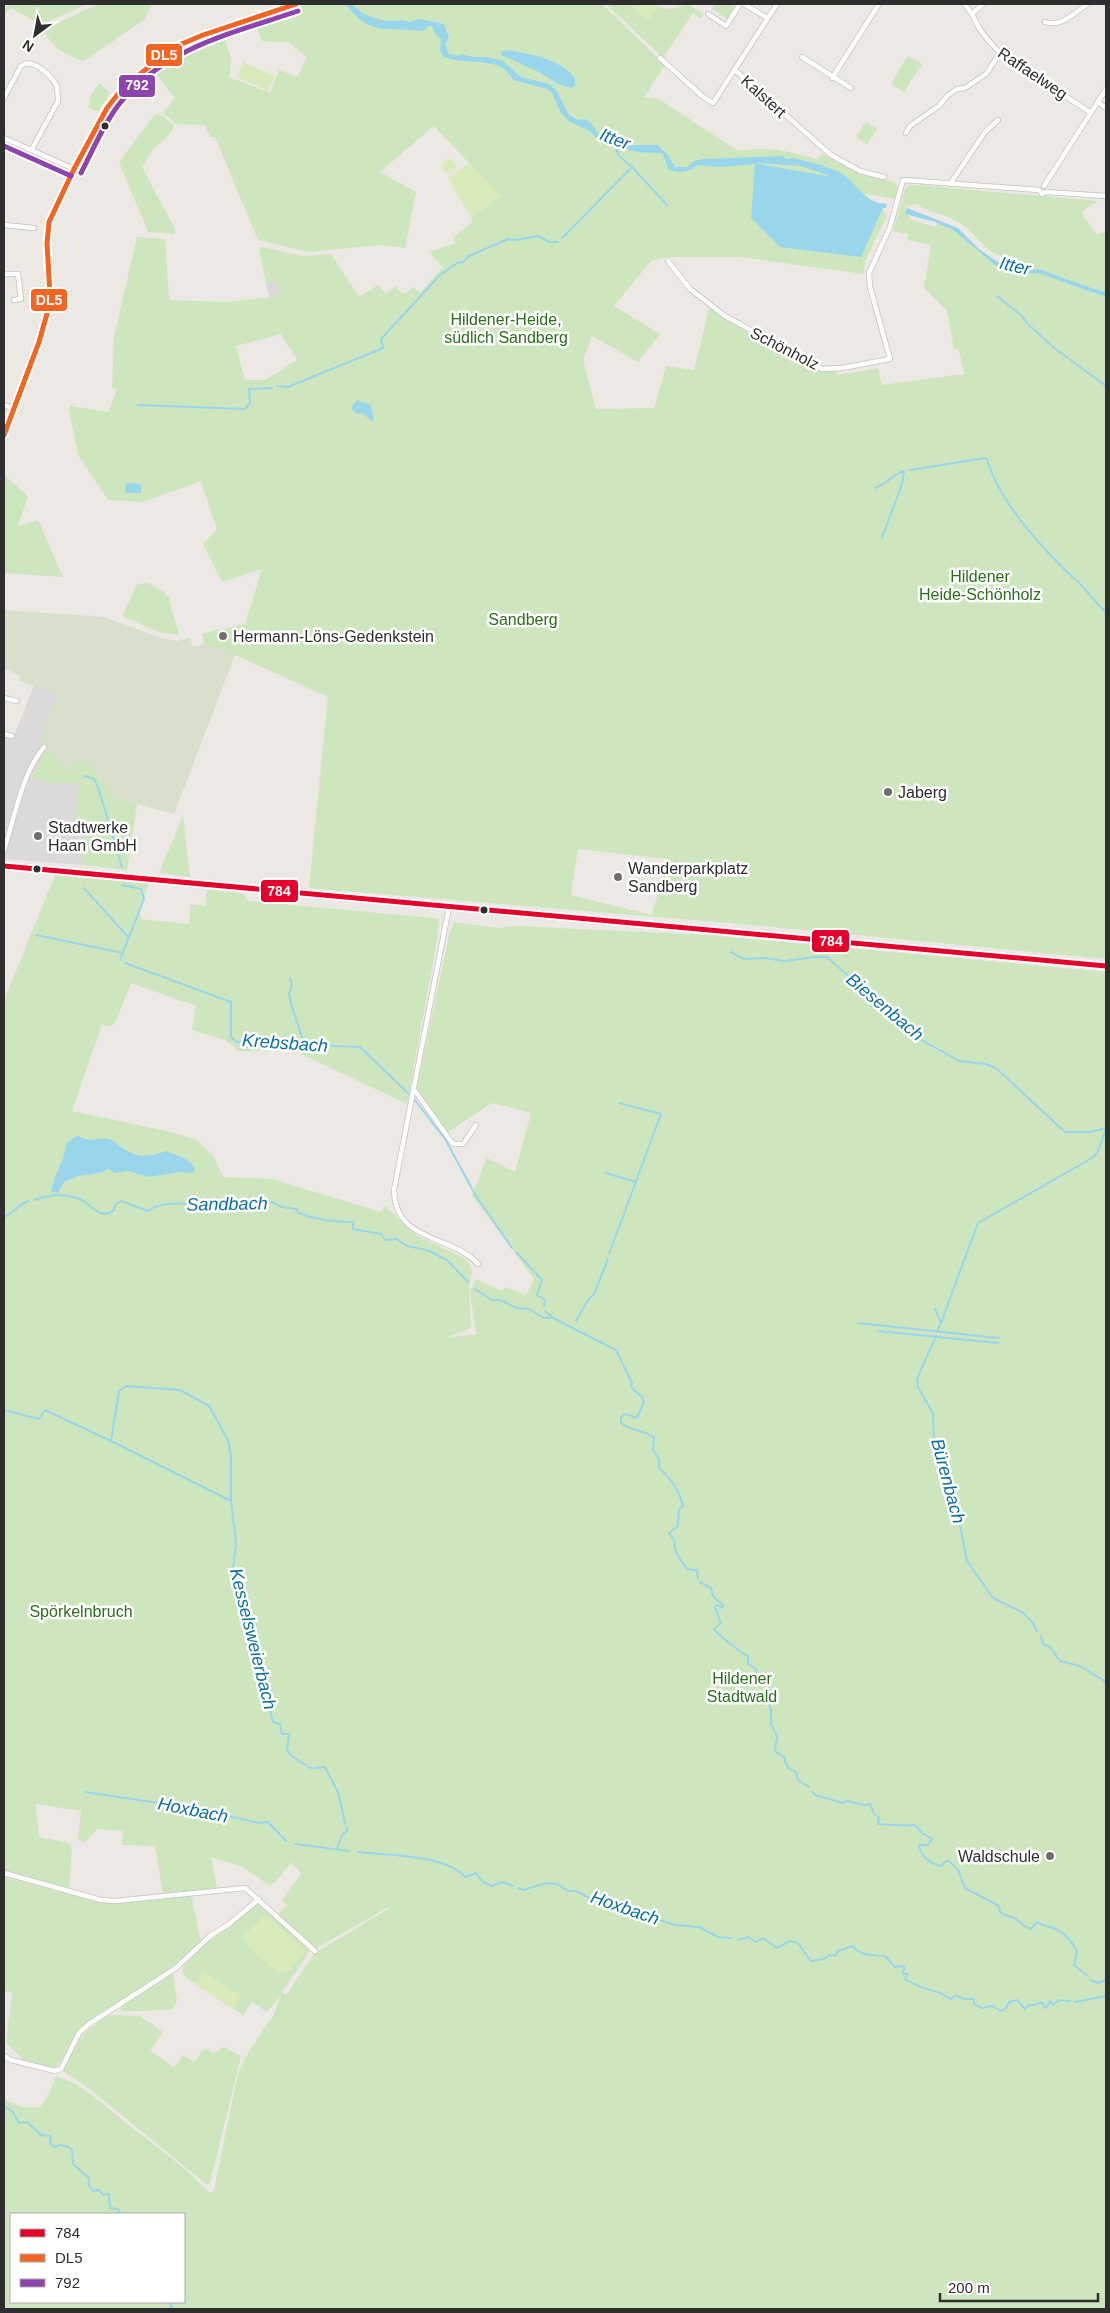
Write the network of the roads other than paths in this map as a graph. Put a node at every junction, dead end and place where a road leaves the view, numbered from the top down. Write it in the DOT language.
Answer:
graph roads {
  1 [pos="296,4"];
  2 [pos="740,4"];
  3 [pos="744,4"];
  4 [pos="776,4"];
  5 [pos="879,4"];
  6 [pos="964,4"];
  7 [pos="983,4"];
  8 [pos="1088,4"];
  9 [pos="974,13"];
  10 [pos="708,14"];
  11 [pos="767,18"];
  12 [pos="1045,22"];
  13 [pos="1000,53"];
  14 [pos="802,57"];
  15 [pos="660,58"];
  16 [pos="736,71"];
  17 [pos="832,78"];
  18 [pos="851,88"];
  19 [pos="1106,89"];
  20 [pos="4,98"];
  21 [pos="1098,102"];
  22 [pos="1106,108"];
  23 [pos="1091,112"];
  24 [pos="998,120"];
  25 [pos="906,133"];
  26 [pos="4,138"];
  27 [pos="32,149"];
  28 [pos="74,169"];
  29 [pos="884,177"];
  30 [pos="950,184"];
  31 [pos="1044,186"];
  32 [pos="1039,190"];
  33 [pos="1046,192"];
  34 [pos="1106,196"];
  35 [pos="4,225"];
  36 [pos="34,228"];
  37 [pos="668,261"];
  38 [pos="4,274"];
  39 [pos="14,300"];
  40 [pos="4,405"];
  41 [pos="13,409"];
  42 [pos="4,435"];
  43 [pos="4,698"];
  44 [pos="17,701"];
  45 [pos="4,734"];
  46 [pos="12,736"];
  47 [pos="44,747"];
  48 [pos="4,850"];
  49 [pos="4,866"];
  50 [pos="449,907"];
  51 [pos="1106,966"];
  52 [pos="413,1088"];
  53 [pos="476,1125"];
  54 [pos="478,1264"];
  55 [pos="4,1873"];
  56 [pos="259,1899"];
  57 [pos="315,1951"];
  58 [pos="4,2056"];
  1 -- 28 [label="main road"];
  2 -- 10 [label="street"];
  3 -- 11 [label="street"];
  4 -- 11 [label="street"];
  5 -- 17 [label="street"];
  6 -- 9 [label="street, Raffaelweg"];
  7 -- 9 [label="street"];
  8 -- 12 [label="street"];
  9 -- 13 [label="street, Raffaelweg"];
  11 -- 16 [label="street"];
  13 -- 23 [label="street, Raffaelweg"];
  13 -- 25 [label="street"];
  14 -- 17 [label="street"];
  15 -- 16 [label="street, Kalstert"];
  16 -- 29 [label="street, Kalstert"];
  17 -- 18 [label="street"];
  19 -- 21 [label="street"];
  20 -- 27 [label="street"];
  21 -- 22 [label="street"];
  21 -- 23 [label="street"];
  23 -- 31 [label="street"];
  24 -- 30 [label="street"];
  26 -- 27 [label="street"];
  27 -- 28 [label="street"];
  28 -- 41 [label="main road"];
  30 -- 32 [label="street"];
  30 -- 37 [label="street, Schönholz"];
  31 -- 32 [label="street"];
  31 -- 33 [label="street"];
  32 -- 33 [label="street"];
  33 -- 34 [label="street"];
  35 -- 36 [label="street"];
  38 -- 39 [label="street"];
  40 -- 41 [label="street"];
  41 -- 42 [label="main road"];
  43 -- 44 [label="street"];
  45 -- 46 [label="street"];
  47 -- 48 [label="street"];
  49 -- 50 [label="main road"];
  50 -- 51 [label="main road"];
  50 -- 52 [label="street"];
  52 -- 53 [label="street"];
  52 -- 54 [label="street"];
  55 -- 56 [label="street"];
  56 -- 57 [label="street"];
  56 -- 58 [label="street"];
}
